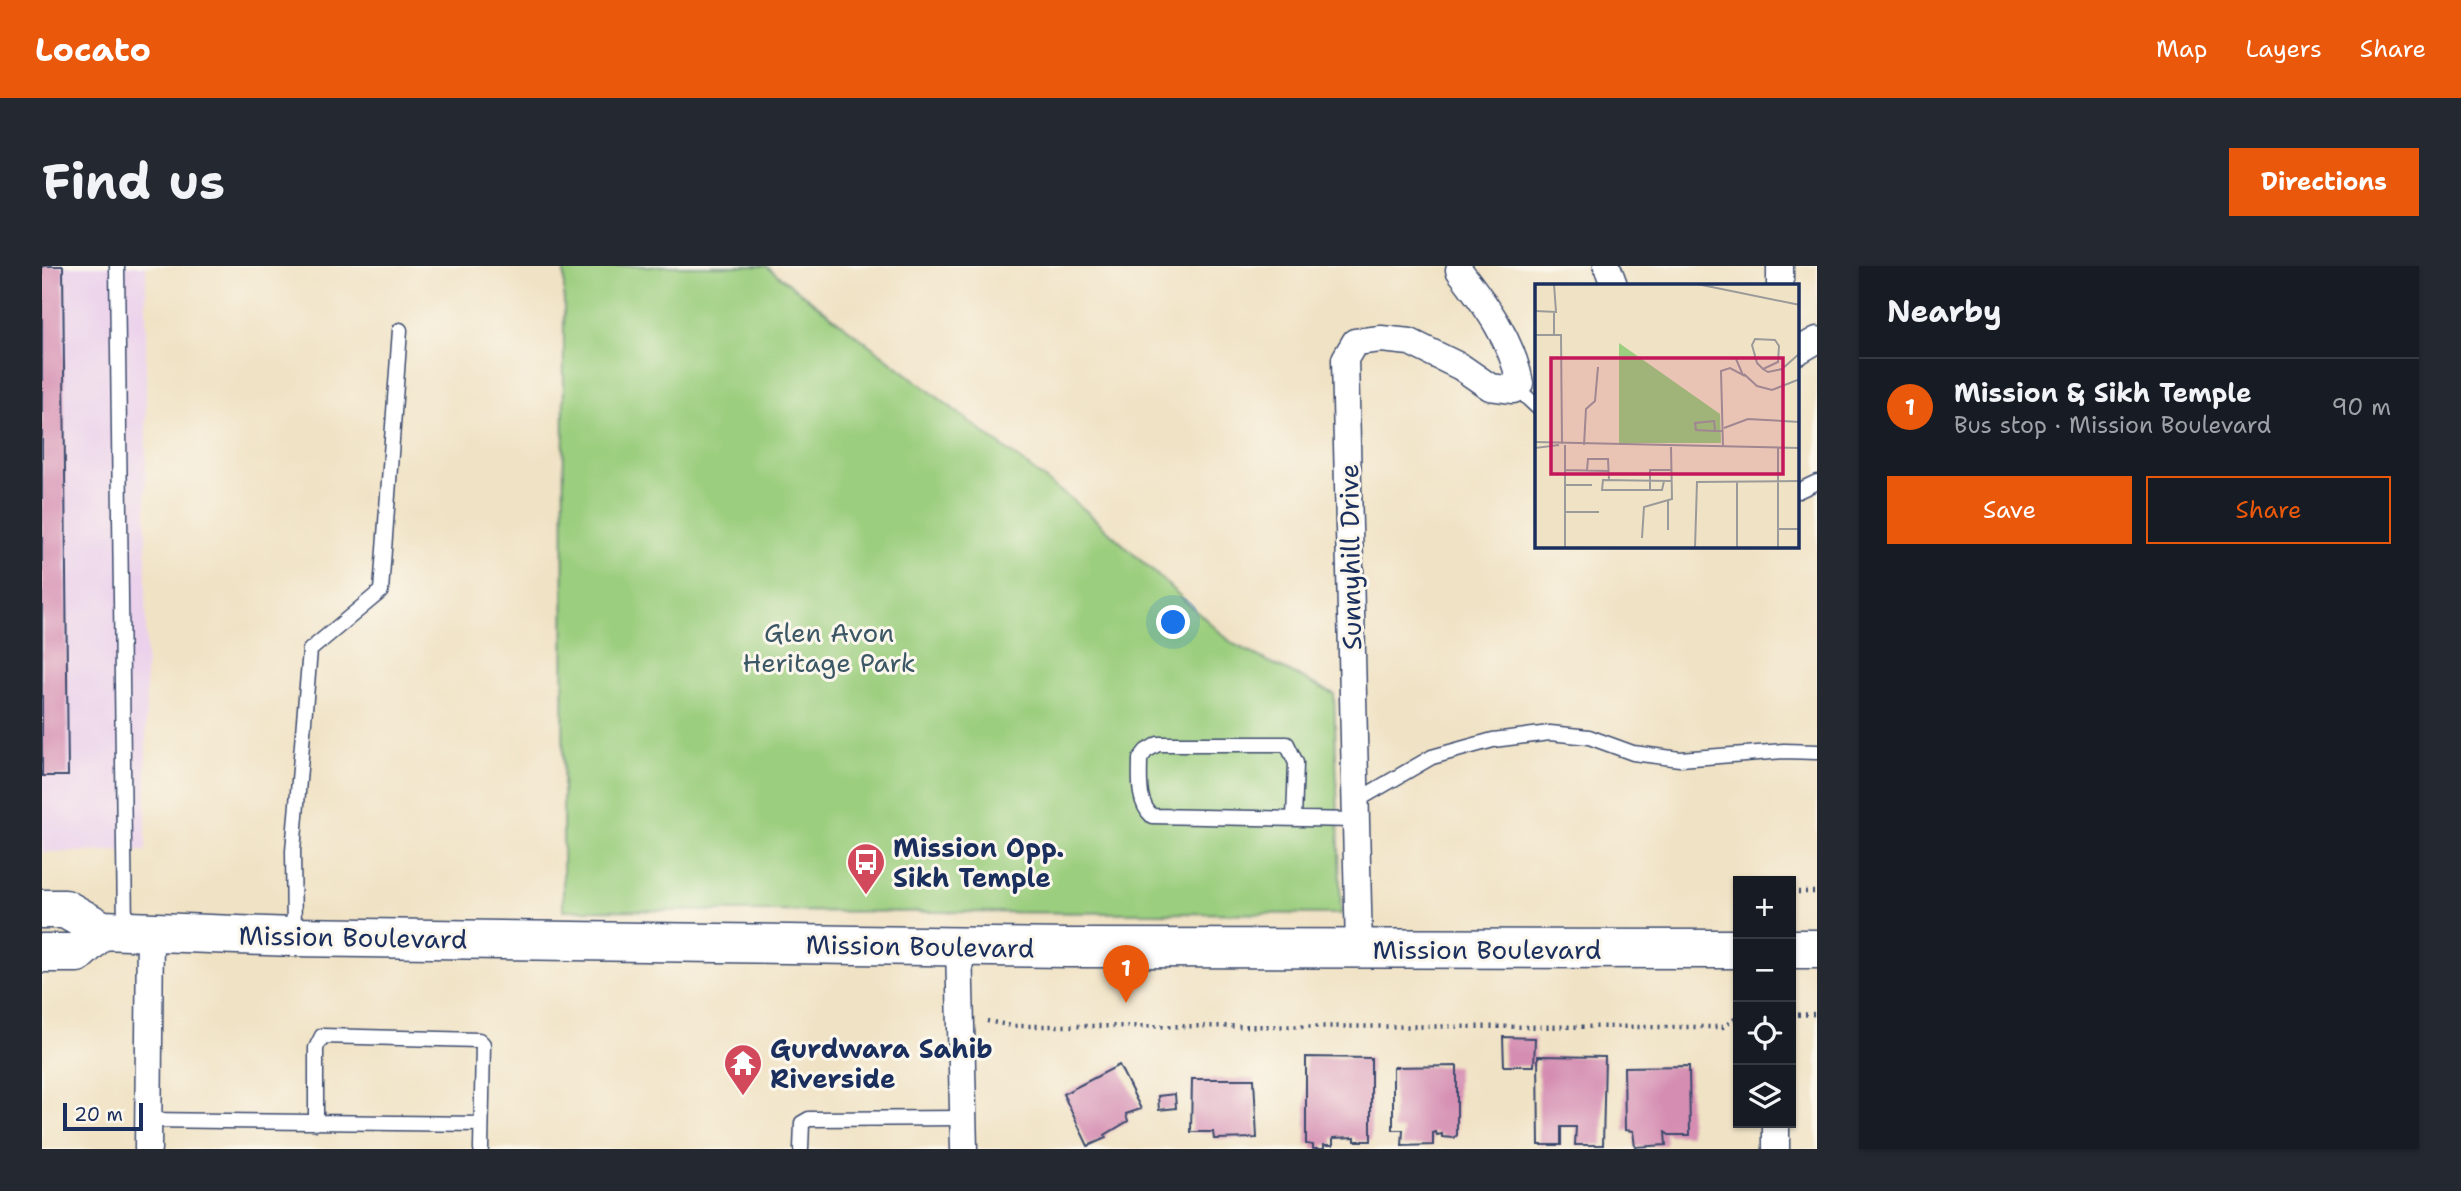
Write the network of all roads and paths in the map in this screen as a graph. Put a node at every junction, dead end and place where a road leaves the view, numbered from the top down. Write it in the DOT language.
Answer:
graph roads {
  1 [pos="117,266"];
  2 [pos="1606,266"];
  3 [pos="1780,266"];
  4 [pos="1459,270"];
  5 [pos="1614,284"];
  6 [pos="1780,284"];
  7 [pos="400,330"];
  8 [pos="1817,340"];
  9 [pos="1800,350"];
  10 [pos="1516,387"];
  11 [pos="1535,405"];
  12 [pos="1817,482"];
  13 [pos="1800,490"];
  14 [pos="1817,752"];
  15 [pos="1356,811"];
  16 [pos="1294,819"];
  17 [pos="1796,892"];
  18 [pos="1817,892"];
  19 [pos="42,909"];
  20 [pos="125,930"];
  21 [pos="294,937"];
  22 [pos="959,946"];
  23 [pos="1359,949"];
  24 [pos="1733,949"];
  25 [pos="1796,949"];
  26 [pos="1817,949"];
  27 [pos="42,953"];
  28 [pos="1817,1014"];
  29 [pos="960,1015"];
  30 [pos="1796,1015"];
  31 [pos="1733,1020"];
  32 [pos="964,1118"];
  33 [pos="148,1120"];
  34 [pos="316,1123"];
  35 [pos="481,1124"];
  36 [pos="1776,1128"];
  37 [pos="148,1149"];
  38 [pos="481,1149"];
  39 [pos="801,1149"];
  40 [pos="964,1149"];
  41 [pos="1776,1149"];
  1 -- 20 [label="lane"];
  2 -- 5 [label="street"];
  3 -- 6 [label="street"];
  4 -- 10 [label="street"];
  7 -- 21 [label="lane"];
  8 -- 9 [label="street"];
  10 -- 11 [label="lane"];
  10 -- 15 [label="street, Sunnyhill Drive"];
  12 -- 13 [label="lane"];
  14 -- 15 [label="lane"];
  15 -- 16 [label="lane"];
  15 -- 23 [label="street, Sunnyhill Drive"];
  16 -- 16 [label="lane"];
  17 -- 18 [label="path"];
  19 -- 20 [label="main road, Mission Boulevard"];
  20 -- 21 [label="main road, Mission Boulevard"];
  20 -- 27 [label="main road"];
  20 -- 33 [label="street"];
  21 -- 22 [label="main road, Mission Boulevard"];
  22 -- 23 [label="main road, Mission Boulevard"];
  22 -- 29 [label="street"];
  23 -- 24 [label="main road, Mission Boulevard"];
  25 -- 26 [label="main road"];
  28 -- 30 [label="path"];
  29 -- 31 [label="path"];
  29 -- 32 [label="street"];
  32 -- 39 [label="lane"];
  32 -- 40 [label="street"];
  33 -- 34 [label="lane"];
  33 -- 37 [label="street"];
  34 -- 35 [label="lane"];
  34 -- 35 [label="lane"];
  35 -- 38 [label="lane"];
  36 -- 41 [label="street"];
}
